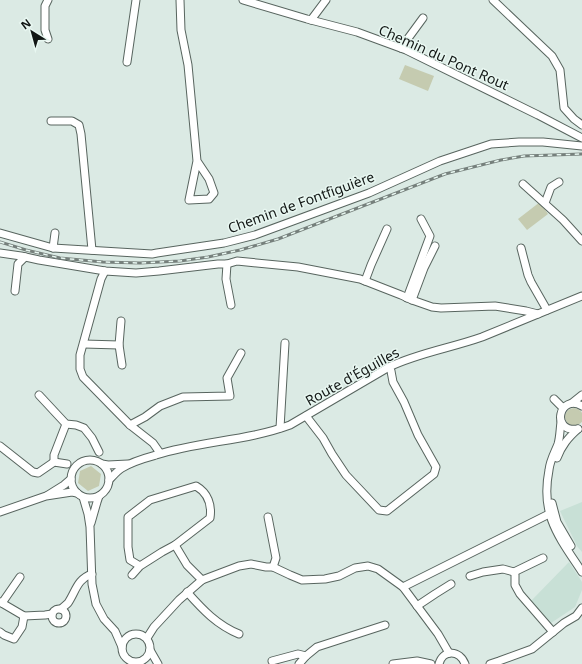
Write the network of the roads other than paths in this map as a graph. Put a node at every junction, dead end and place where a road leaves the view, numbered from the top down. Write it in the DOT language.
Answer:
graph roads {
  1 [pos="48,0"];
  2 [pos="136,0"];
  3 [pos="180,0"];
  4 [pos="243,0"];
  5 [pos="326,0"];
  6 [pos="493,0"];
  7 [pos="424,18"];
  8 [pos="311,20"];
  9 [pos="48,40"];
  10 [pos="401,48"];
  11 [pos="127,62"];
  12 [pos="51,121"];
  13 [pos="582,125"];
  14 [pos="582,138"];
  15 [pos="582,146"];
  16 [pos="197,161"];
  17 [pos="559,182"];
  18 [pos="523,184"];
  19 [pos="544,203"];
  20 [pos="421,219"];
  21 [pos="387,229"];
  22 [pos="0,233"];
  23 [pos="55,233"];
  24 [pos="582,241"];
  25 [pos="435,246"];
  26 [pos="53,248"];
  27 [pos="521,248"];
  28 [pos="92,250"];
  29 [pos="0,253"];
  30 [pos="25,257"];
  31 [pos="227,264"];
  32 [pos="105,270"];
  33 [pos="365,281"];
  34 [pos="15,291"];
  35 [pos="582,296"];
  36 [pos="409,299"];
  37 [pos="231,305"];
  38 [pos="547,310"];
  39 [pos="538,314"];
  40 [pos="121,321"];
  41 [pos="285,343"];
  42 [pos="84,344"];
  43 [pos="119,344"];
  44 [pos="242,353"];
  45 [pos="122,365"];
  46 [pos="389,367"];
  47 [pos="39,395"];
  48 [pos="582,395"];
  49 [pos="554,398"];
  50 [pos="572,403"];
  51 [pos="582,406"];
  52 [pos="563,408"];
  53 [pos="306,416"];
  54 [pos="561,422"];
  55 [pos="66,424"];
  56 [pos="130,425"];
  57 [pos="280,428"];
  58 [pos="580,428"];
  59 [pos="0,446"];
  60 [pos="99,452"];
  61 [pos="160,454"];
  62 [pos="54,462"];
  63 [pos="130,463"];
  64 [pos="67,464"];
  65 [pos="78,464"];
  66 [pos="102,464"];
  67 [pos="72,476"];
  68 [pos="109,480"];
  69 [pos="77,493"];
  70 [pos="46,496"];
  71 [pos="99,496"];
  72 [pos="83,497"];
  73 [pos="0,512"];
  74 [pos="549,514"];
  75 [pos="268,517"];
  76 [pos="90,527"];
  77 [pos="175,545"];
  78 [pos="543,558"];
  79 [pos="582,563"];
  80 [pos="140,566"];
  81 [pos="273,567"];
  82 [pos="514,572"];
  83 [pos="582,572"];
  84 [pos="92,574"];
  85 [pos="132,575"];
  86 [pos="470,576"];
  87 [pos="20,577"];
  88 [pos="202,580"];
  89 [pos="450,584"];
  90 [pos="403,586"];
  91 [pos="187,592"];
  92 [pos="1,603"];
  93 [pos="418,606"];
  94 [pos="582,608"];
  95 [pos="64,612"];
  96 [pos="579,615"];
  97 [pos="24,616"];
  98 [pos="50,617"];
  99 [pos="385,625"];
  100 [pos="154,627"];
  101 [pos="115,631"];
  102 [pos="0,632"];
  103 [pos="553,632"];
  104 [pos="138,633"];
  105 [pos="239,634"];
  106 [pos="127,636"];
  107 [pos="147,638"];
  108 [pos="122,647"];
  109 [pos="150,650"];
  110 [pos="449,653"];
  111 [pos="124,655"];
  112 [pos="306,656"];
  113 [pos="143,660"];
  114 [pos="272,661"];
  115 [pos="440,662"];
  116 [pos="132,663"];
  117 [pos="122,664"];
  118 [pos="154,664"];
  119 [pos="158,664"];
  120 [pos="299,664"];
  121 [pos="393,664"];
  122 [pos="431,664"];
  123 [pos="465,664"];
  124 [pos="490,664"];
  1 -- 9 [label="street"];
  2 -- 11 [label="street"];
  3 -- 16 [label="street"];
  4 -- 8 [label="street, Chemin du Pont Rout"];
  5 -- 8 [label="street"];
  6 -- 13 [label="street"];
  7 -- 10 [label="street"];
  8 -- 10 [label="street, Chemin du Pont Rout"];
  10 -- 14 [label="street, Chemin du Pont Rout"];
  12 -- 28 [label="street"];
  15 -- 28 [label="street, Chemin de Fontfiguière"];
  16 -- 16 [label="street"];
  17 -- 19 [label="street"];
  18 -- 19 [label="street"];
  19 -- 24 [label="street"];
  20 -- 36 [label="street"];
  21 -- 33 [label="street"];
  22 -- 26 [label="street, Chemin de Fontfiguière"];
  23 -- 26 [label="street"];
  25 -- 36 [label="street"];
  26 -- 28 [label="street, Chemin de Fontfiguière"];
  27 -- 38 [label="street"];
  29 -- 30 [label="street"];
  30 -- 32 [label="street"];
  30 -- 34 [label="street"];
  31 -- 32 [label="street"];
  31 -- 33 [label="street"];
  31 -- 37 [label="street"];
  32 -- 42 [label="street"];
  33 -- 36 [label="street"];
  35 -- 38 [label="street, Route d'Éguilles"];
  36 -- 39 [label="street"];
  38 -- 39 [label="street, Route d'Éguilles"];
  39 -- 46 [label="street, Route d'Éguilles"];
  40 -- 43 [label="street"];
  41 -- 57 [label="street"];
  42 -- 43 [label="street"];
  42 -- 56 [label="street"];
  43 -- 45 [label="street"];
  44 -- 56 [label="street"];
  46 -- 53 [label="street, Route d'Éguilles"];
  46 -- 53 [label="street"];
  47 -- 55 [label="street"];
  48 -- 50 [label="street"];
  49 -- 52 [label="street"];
  50 -- 51 [label="street"];
  50 -- 52 [label="street"];
  52 -- 54 [label="street"];
  53 -- 57 [label="street, Route d'Éguilles"];
  54 -- 58 [label="street"];
  54 -- 74 [label="street"];
  55 -- 60 [label="street"];
  55 -- 62 [label="street"];
  56 -- 61 [label="street"];
  57 -- 61 [label="street, Route d'Éguilles"];
  58 -- 79 [label="street"];
  59 -- 62 [label="street"];
  61 -- 63 [label="street, Route d'Éguilles"];
  62 -- 64 [label="street"];
  63 -- 66 [label="street, Route d'Éguilles"];
  63 -- 68 [label="street, Route d'Éguilles"];
  64 -- 65 [label="street"];
  64 -- 67 [label="street"];
  65 -- 66 [label="street"];
  65 -- 67 [label="street"];
  66 -- 68 [label="street"];
  67 -- 69 [label="street"];
  67 -- 70 [label="street"];
  68 -- 71 [label="street"];
  69 -- 70 [label="street"];
  69 -- 72 [label="street"];
  70 -- 73 [label="street"];
  71 -- 72 [label="street"];
  71 -- 76 [label="street"];
  72 -- 76 [label="street"];
  74 -- 83 [label="street"];
  74 -- 90 [label="street"];
  75 -- 81 [label="street"];
  76 -- 84 [label="street"];
  77 -- 80 [label="street"];
  77 -- 80 [label="street"];
  77 -- 88 [label="street"];
  78 -- 82 [label="street"];
  80 -- 85 [label="street"];
  81 -- 88 [label="street"];
  81 -- 90 [label="street"];
  82 -- 86 [label="street"];
  82 -- 103 [label="street"];
  84 -- 95 [label="street"];
  84 -- 101 [label="street"];
  87 -- 92 [label="street"];
  88 -- 91 [label="street"];
  89 -- 93 [label="street"];
  90 -- 93 [label="street"];
  91 -- 100 [label="street"];
  91 -- 105 [label="street"];
  92 -- 97 [label="street"];
  93 -- 110 [label="street"];
  94 -- 96 [label="street"];
  95 -- 98 [label="street"];
  95 -- 98 [label="street"];
  96 -- 103 [label="street"];
  97 -- 98 [label="street"];
  97 -- 102 [label="street"];
  99 -- 112 [label="street"];
  100 -- 104 [label="street"];
  100 -- 107 [label="street"];
  101 -- 106 [label="street"];
  101 -- 108 [label="street"];
  103 -- 124 [label="street"];
  104 -- 106 [label="street"];
  104 -- 107 [label="street"];
  106 -- 108 [label="street"];
  107 -- 109 [label="street"];
  108 -- 111 [label="street"];
  109 -- 113 [label="street"];
  109 -- 119 [label="street"];
  110 -- 115 [label="street"];
  110 -- 123 [label="street"];
  111 -- 116 [label="street"];
  111 -- 117 [label="street"];
  112 -- 114 [label="street"];
  112 -- 120 [label="street"];
  113 -- 116 [label="street"];
  113 -- 118 [label="street"];
  115 -- 122 [label="street"];
  121 -- 122 [label="street"];
}
